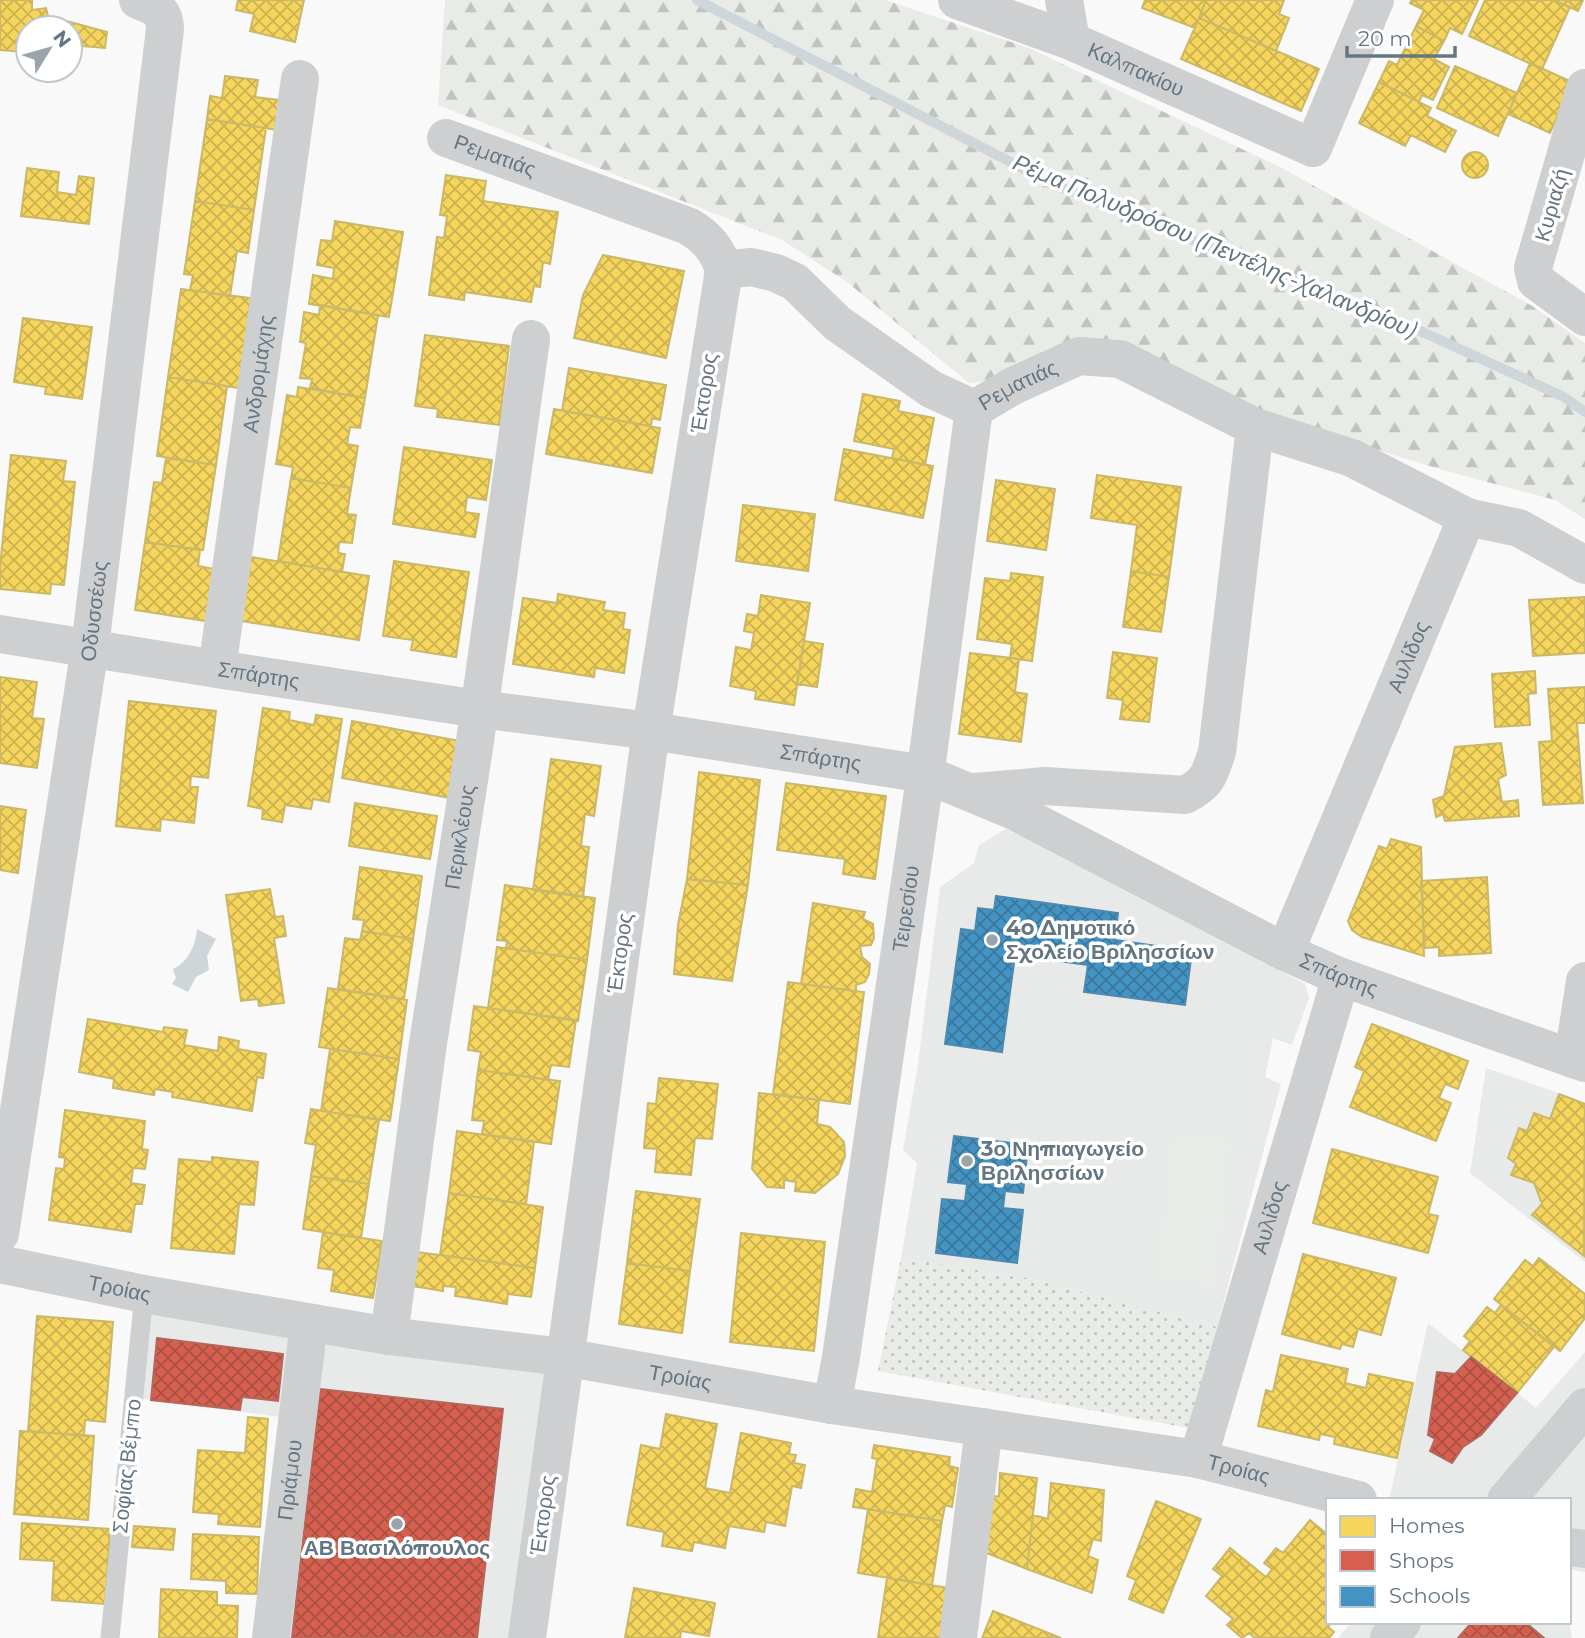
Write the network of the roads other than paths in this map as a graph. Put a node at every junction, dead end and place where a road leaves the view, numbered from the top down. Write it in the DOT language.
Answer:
graph roads {
  1 [pos="138,0"];
  2 [pos="957,0"];
  3 [pos="1064,0"];
  4 [pos="1375,0"];
  5 [pos="1071,41"];
  6 [pos="300,79"];
  7 [pos="1585,88"];
  8 [pos="446,138"];
  9 [pos="724,270"];
  10 [pos="1585,317"];
  11 [pos="531,339"];
  12 [pos="974,409"];
  13 [pos="1255,427"];
  14 [pos="1468,517"];
  15 [pos="1585,565"];
  16 [pos="0,634"];
  17 [pos="90,647"];
  18 [pos="217,669"];
  19 [pos="479,709"];
  20 [pos="650,731"];
  21 [pos="925,774"];
  22 [pos="972,792"];
  23 [pos="1285,952"];
  24 [pos="1341,977"];
  25 [pos="1585,981"];
  26 [pos="1579,1061"];
  27 [pos="0,1234"];
  28 [pos="0,1264"];
  29 [pos="144,1294"];
  30 [pos="309,1323"];
  31 [pos="389,1336"];
  32 [pos="564,1357"];
  33 [pos="832,1405"];
  34 [pos="1585,1407"];
  35 [pos="984,1427"];
  36 [pos="1198,1459"];
  37 [pos="1350,1498"];
  38 [pos="1508,1498"];
  39 [pos="1400,1624"];
  40 [pos="110,1638"];
  41 [pos="271,1638"];
  42 [pos="527,1638"];
  43 [pos="958,1638"];
  44 [pos="1389,1638"];
  1 -- 17 [label="street, Οδυσσέως"];
  2 -- 5 [label="street, Καλπακίου"];
  3 -- 5 [label="street"];
  4 -- 5 [label="street, Καλπακίου"];
  6 -- 18 [label="street, Ανδρομάχης"];
  7 -- 10 [label="street, Κυριαζή"];
  8 -- 9 [label="street, Ρεματιάς"];
  9 -- 12 [label="street, Ρεματιάς"];
  9 -- 20 [label="street, Έκτορος"];
  11 -- 19 [label="street, Περικλέους"];
  12 -- 13 [label="street, Ρεματιάς"];
  12 -- 21 [label="street, Τειρεσίου"];
  13 -- 14 [label="street, Ρεματιάς"];
  13 -- 22 [label="street"];
  14 -- 15 [label="street, Ρεματιάς"];
  14 -- 23 [label="street, Αυλίδος"];
  16 -- 17 [label="street, Σπάρτης"];
  17 -- 18 [label="street, Σπάρτης"];
  17 -- 27 [label="street, Οδυσσέως"];
  18 -- 19 [label="street, Σπάρτης"];
  19 -- 20 [label="street, Σπάρτης"];
  19 -- 31 [label="street, Περικλέους"];
  20 -- 21 [label="street, Σπάρτης"];
  20 -- 32 [label="street, Έκτορος"];
  21 -- 22 [label="street, Σπάρτης"];
  21 -- 33 [label="street, Τειρεσίου"];
  22 -- 23 [label="street, Σπάρτης"];
  23 -- 24 [label="street, Σπάρτης"];
  24 -- 26 [label="street, Σπάρτης"];
  24 -- 36 [label="street, Αυλίδος"];
  25 -- 26 [label="street"];
  28 -- 29 [label="street, Τροίας"];
  29 -- 30 [label="street, Τροίας"];
  29 -- 40 [label="lane, Σοφίας Βέμπο"];
  30 -- 31 [label="street, Τροίας"];
  30 -- 41 [label="street, Πριάμου"];
  31 -- 32 [label="street, Τροίας"];
  32 -- 33 [label="street, Τροίας"];
  32 -- 42 [label="street, Έκτορος"];
  33 -- 35 [label="street, Τροίας"];
  34 -- 38 [label="street"];
  35 -- 36 [label="street, Τροίας"];
  35 -- 43 [label="street"];
  36 -- 37 [label="street, Τροίας"];
  39 -- 44 [label="street"];
}
